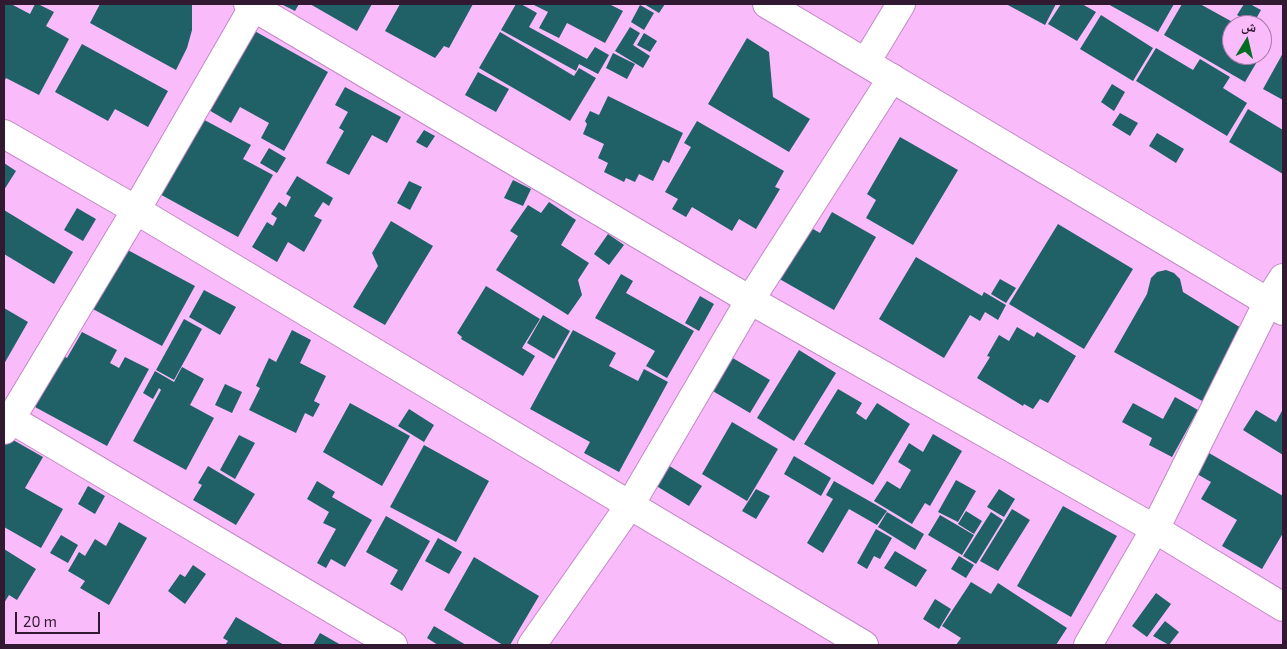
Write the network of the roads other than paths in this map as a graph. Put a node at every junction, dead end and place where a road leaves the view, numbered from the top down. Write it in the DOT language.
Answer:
graph roads {
  1 [pos="767,4"];
  2 [pos="901,4"];
  3 [pos="252,5"];
  4 [pos="866,62"];
  5 [pos="892,78"];
  6 [pos="4,134"];
  7 [pos="136,210"];
  8 [pos="1283,278"];
  9 [pos="750,300"];
  10 [pos="1276,307"];
  11 [pos="6,421"];
  12 [pos="630,505"];
  13 [pos="1155,529"];
  14 [pos="1283,607"];
  15 [pos="393,645"];
  16 [pos="532,645"];
  17 [pos="864,645"];
  18 [pos="1088,645"];
  1 -- 4 [label="street"];
  2 -- 4 [label="street"];
  3 -- 7 [label="street"];
  3 -- 9 [label="street"];
  4 -- 5 [label="street"];
  5 -- 9 [label="street"];
  5 -- 10 [label="street"];
  6 -- 7 [label="street"];
  7 -- 11 [label="street"];
  7 -- 12 [label="street"];
  8 -- 10 [label="street"];
  9 -- 12 [label="street"];
  9 -- 13 [label="street"];
  10 -- 13 [label="street"];
  11 -- 15 [label="street"];
  12 -- 16 [label="street"];
  12 -- 17 [label="street"];
  13 -- 14 [label="street"];
  13 -- 18 [label="street"];
}
